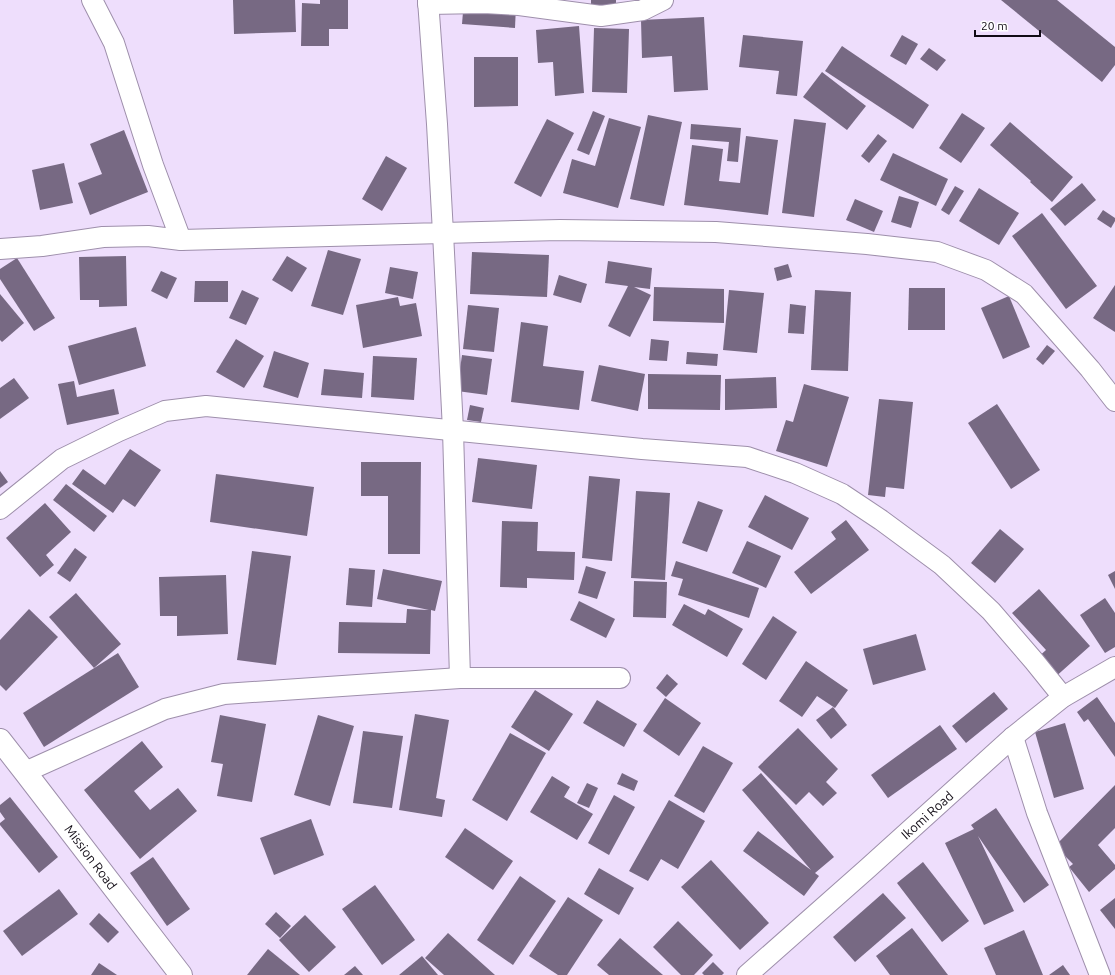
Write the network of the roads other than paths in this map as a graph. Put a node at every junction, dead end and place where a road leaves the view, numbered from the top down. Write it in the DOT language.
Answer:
graph roads {
  1 [pos="92,0"];
  2 [pos="663,0"];
  3 [pos="428,2"];
  4 [pos="443,233"];
  5 [pos="181,240"];
  6 [pos="0,250"];
  7 [pos="1115,401"];
  8 [pos="453,430"];
  9 [pos="0,509"];
  10 [pos="1115,667"];
  11 [pos="460,678"];
  12 [pos="620,678"];
  13 [pos="1063,697"];
  14 [pos="1013,737"];
  15 [pos="0,740"];
  16 [pos="25,772"];
  17 [pos="181,975"];
  18 [pos="747,975"];
  19 [pos="1100,975"];
  1 -- 5 [label="street"];
  2 -- 3 [label="street"];
  3 -- 4 [label="street"];
  4 -- 5 [label="street"];
  4 -- 7 [label="street"];
  4 -- 8 [label="street"];
  5 -- 6 [label="street"];
  8 -- 9 [label="street"];
  8 -- 11 [label="street"];
  8 -- 13 [label="street"];
  10 -- 13 [label="street, Ikomi Road"];
  11 -- 12 [label="street"];
  11 -- 16 [label="street"];
  13 -- 14 [label="street, Ikomi Road"];
  14 -- 18 [label="street, Ikomi Road"];
  14 -- 19 [label="street"];
  15 -- 16 [label="street, Mission Road"];
  16 -- 17 [label="street, Mission Road"];
}
